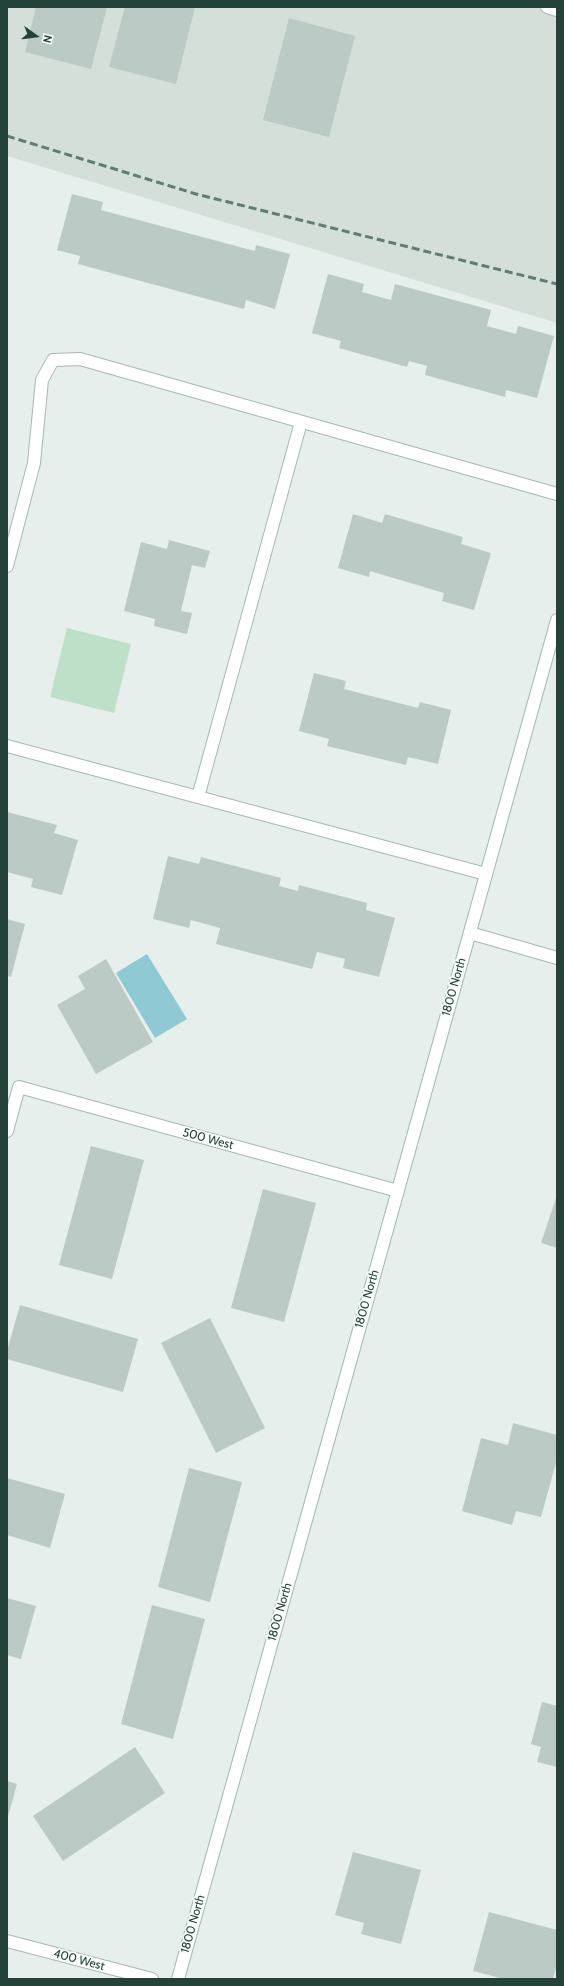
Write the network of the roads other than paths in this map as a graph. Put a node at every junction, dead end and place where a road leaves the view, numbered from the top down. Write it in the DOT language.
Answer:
graph roads {
  1 [pos="547,7"];
  2 [pos="557,10"];
  3 [pos="301,422"];
  4 [pos="557,494"];
  5 [pos="7,566"];
  6 [pos="557,620"];
  7 [pos="7,746"];
  8 [pos="198,797"];
  9 [pos="486,874"];
  10 [pos="470,933"];
  11 [pos="557,958"];
  12 [pos="7,1131"];
  13 [pos="398,1191"];
  14 [pos="7,1941"];
  15 [pos="152,1979"];
  16 [pos="178,1979"];
  1 -- 2 [label="street"];
  3 -- 4 [label="street"];
  3 -- 5 [label="street"];
  3 -- 8 [label="street"];
  6 -- 9 [label="street, 1800 North"];
  7 -- 8 [label="street"];
  8 -- 9 [label="street"];
  9 -- 10 [label="street, 1800 North"];
  10 -- 11 [label="street"];
  10 -- 13 [label="street, 1800 North"];
  12 -- 13 [label="street, 500 West"];
  13 -- 16 [label="street, 1800 North"];
  14 -- 15 [label="street, 400 West"];
}
